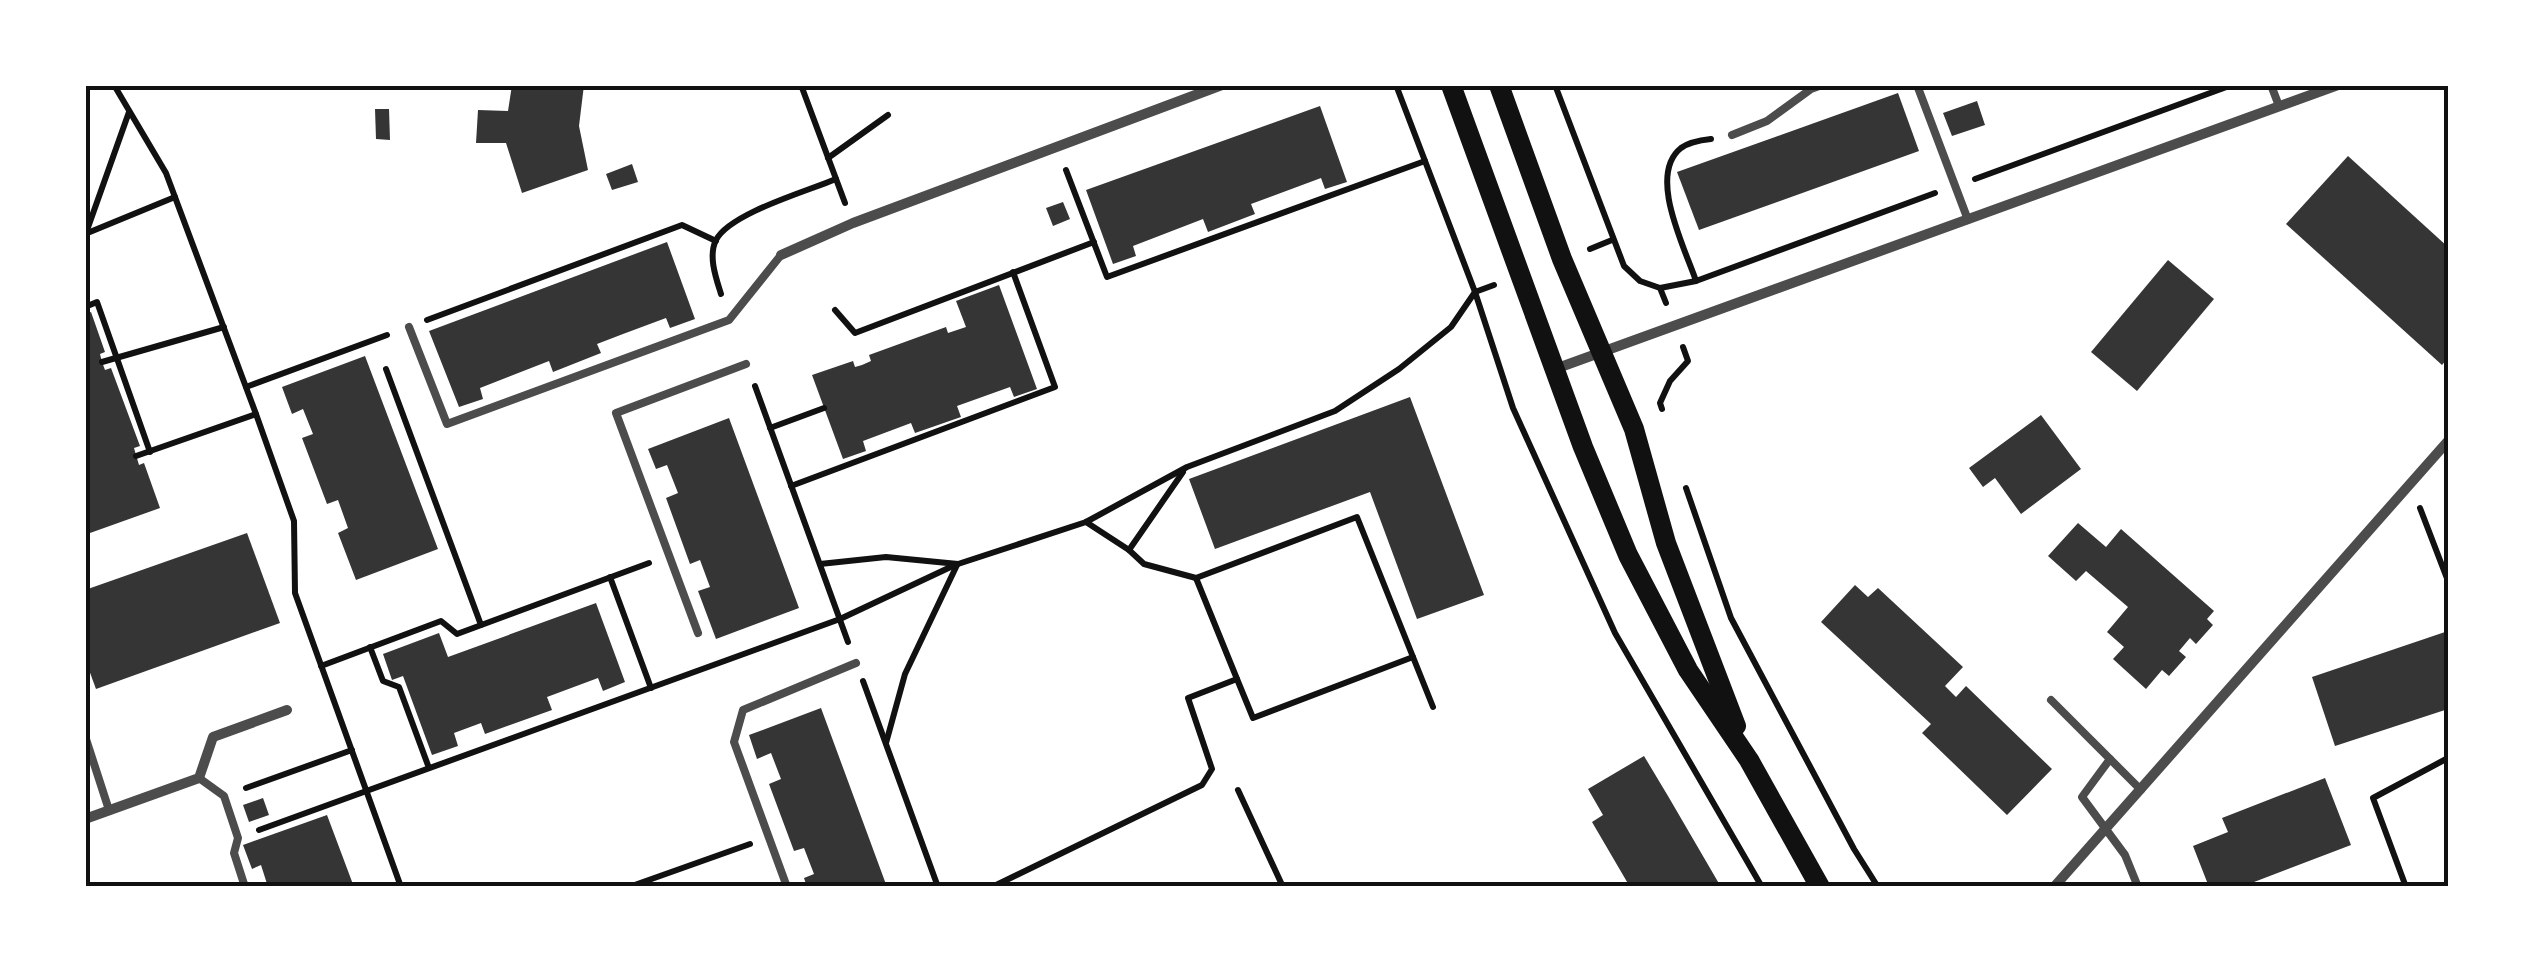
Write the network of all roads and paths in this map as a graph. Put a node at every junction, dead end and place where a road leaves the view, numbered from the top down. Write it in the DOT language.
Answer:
graph roads {
  1 [pos="114,85"];
  2 [pos="801,85"];
  3 [pos="1222,85"];
  4 [pos="1396,85"];
  5 [pos="1451,85"];
  6 [pos="1498,85"];
  7 [pos="1555,85"];
  8 [pos="1822,85"];
  9 [pos="1917,85"];
  10 [pos="2271,85"];
  11 [pos="2338,85"];
  12 [pos="1808,87"];
  13 [pos="2279,106"];
  14 [pos="130,112"];
  15 [pos="888,115"];
  16 [pos="1732,135"];
  17 [pos="828,158"];
  18 [pos="1425,161"];
  19 [pos="1064,164"];
  20 [pos="836,179"];
  21 [pos="175,197"];
  22 [pos="1968,220"];
  23 [pos="853,223"];
  24 [pos="86,234"];
  25 [pos="716,241"];
  26 [pos="1094,242"];
  27 [pos="782,255"];
  28 [pos="1013,272"];
  29 [pos="1696,280"];
  30 [pos="1475,292"];
  31 [pos="85,307"];
  32 [pos="835,310"];
  33 [pos="730,320"];
  34 [pos="1675,326"];
  35 [pos="224,327"];
  36 [pos="410,327"];
  37 [pos="1603,352"];
  38 [pos="117,359"];
  39 [pos="102,362"];
  40 [pos="746,364"];
  41 [pos="386,369"];
  42 [pos="1554,369"];
  43 [pos="246,387"];
  44 [pos="824,408"];
  45 [pos="256,414"];
  46 [pos="1664,418"];
  47 [pos="770,428"];
  48 [pos="2448,442"];
  49 [pos="150,452"];
  50 [pos="136,456"];
  51 [pos="1187,467"];
  52 [pos="1682,476"];
  53 [pos="2410,484"];
  54 [pos="791,486"];
  55 [pos="1086,522"];
  56 [pos="1129,550"];
  57 [pos="669,555"];
  58 [pos="820,564"];
  59 [pos="958,564"];
  60 [pos="610,577"];
  61 [pos="1196,578"];
  62 [pos="2448,581"];
  63 [pos="840,619"];
  64 [pos="481,626"];
  65 [pos="698,634"];
  66 [pos="370,648"];
  67 [pos="1413,657"];
  68 [pos="856,663"];
  69 [pos="322,666"];
  70 [pos="1236,678"];
  71 [pos="651,688"];
  72 [pos="2051,700"];
  73 [pos="1434,707"];
  74 [pos="287,710"];
  75 [pos="85,736"];
  76 [pos="886,743"];
  77 [pos="352,750"];
  78 [pos="2448,758"];
  79 [pos="2110,759"];
  80 [pos="1748,760"];
  81 [pos="303,767"];
  82 [pos="429,768"];
  83 [pos="199,778"];
  84 [pos="1238,790"];
  85 [pos="2140,790"];
  86 [pos="366,791"];
  87 [pos="110,810"];
  88 [pos="85,819"];
  89 [pos="2106,828"];
  90 [pos="769,837"];
  91 [pos="238,838"];
  92 [pos="245,887"];
  93 [pos="401,887"];
  94 [pos="629,887"];
  95 [pos="787,887"];
  96 [pos="938,887"];
  97 [pos="992,887"];
  98 [pos="1283,887"];
  99 [pos="1762,887"];
  100 [pos="1820,887"];
  101 [pos="1878,887"];
  102 [pos="2054,887"];
  103 [pos="2138,887"];
  104 [pos="2406,887"];
  1 -- 14 [label="path"];
  2 -- 17 [label="path"];
  3 -- 23 [label="street"];
  4 -- 18 [label="path"];
  5 -- 42 [label="main road"];
  6 -- 37 [label="main road"];
  7 -- 34 [label="path"];
  8 -- 12 [label="lane"];
  9 -- 22 [label="lane"];
  10 -- 13 [label="lane"];
  11 -- 13 [label="street"];
  12 -- 16 [label="lane"];
  13 -- 22 [label="street"];
  14 -- 21 [label="path"];
  14 -- 24 [label="path"];
  15 -- 17 [label="path"];
  16 -- 29 [label="path"];
  17 -- 20 [label="path"];
  18 -- 26 [label="path"];
  18 -- 30 [label="path"];
  19 -- 26 [label="path"];
  20 -- 23 [label="path"];
  20 -- 25 [label="path"];
  21 -- 24 [label="path"];
  21 -- 35 [label="path"];
  22 -- 34 [label="street"];
  23 -- 27 [label="street"];
  25 -- 33 [label="path"];
  25 -- 36 [label="path"];
  26 -- 28 [label="path"];
  27 -- 33 [label="lane"];
  28 -- 32 [label="path"];
  28 -- 54 [label="path"];
  30 -- 51 [label="path"];
  30 -- 99 [label="path"];
  31 -- 38 [label="path"];
  33 -- 36 [label="lane"];
  34 -- 37 [label="street"];
  34 -- 46 [label="path"];
  35 -- 38 [label="path"];
  35 -- 43 [label="path"];
  36 -- 43 [label="path"];
  37 -- 42 [label="street"];
  37 -- 80 [label="main road"];
  38 -- 39 [label="path"];
  38 -- 49 [label="path"];
  40 -- 47 [label="path"];
  40 -- 57 [label="lane"];
  41 -- 64 [label="path"];
  42 -- 80 [label="main road"];
  43 -- 45 [label="path"];
  44 -- 47 [label="path"];
  45 -- 49 [label="path"];
  45 -- 69 [label="path"];
  47 -- 54 [label="path"];
  48 -- 53 [label="street"];
  49 -- 50 [label="path"];
  51 -- 55 [label="path"];
  51 -- 56 [label="path"];
  52 -- 101 [label="path"];
  53 -- 62 [label="path"];
  53 -- 85 [label="street"];
  54 -- 58 [label="path"];
  55 -- 56 [label="path"];
  55 -- 59 [label="path"];
  56 -- 61 [label="path"];
  57 -- 60 [label="path"];
  57 -- 65 [label="lane"];
  58 -- 59 [label="path"];
  58 -- 63 [label="path"];
  59 -- 63 [label="path"];
  59 -- 76 [label="path"];
  60 -- 64 [label="path"];
  60 -- 71 [label="path"];
  61 -- 67 [label="path"];
  61 -- 70 [label="path"];
  63 -- 68 [label="path"];
  63 -- 71 [label="path"];
  64 -- 66 [label="path"];
  66 -- 69 [label="path"];
  66 -- 82 [label="path"];
  67 -- 70 [label="path"];
  67 -- 73 [label="path"];
  68 -- 76 [label="path"];
  68 -- 90 [label="lane"];
  69 -- 77 [label="path"];
  70 -- 97 [label="path"];
  71 -- 82 [label="path"];
  72 -- 79 [label="lane"];
  74 -- 83 [label="street"];
  75 -- 87 [label="lane"];
  76 -- 96 [label="path"];
  77 -- 81 [label="path"];
  77 -- 86 [label="path"];
  78 -- 104 [label="path"];
  79 -- 85 [label="lane"];
  79 -- 89 [label="lane"];
  80 -- 100 [label="main road"];
  82 -- 86 [label="path"];
  83 -- 87 [label="street"];
  83 -- 91 [label="lane"];
  84 -- 98 [label="path"];
  85 -- 89 [label="street"];
  86 -- 91 [label="path"];
  86 -- 93 [label="path"];
  87 -- 88 [label="street"];
  89 -- 102 [label="street"];
  89 -- 103 [label="lane"];
  90 -- 94 [label="path"];
  90 -- 95 [label="lane"];
  91 -- 92 [label="lane"];
}
